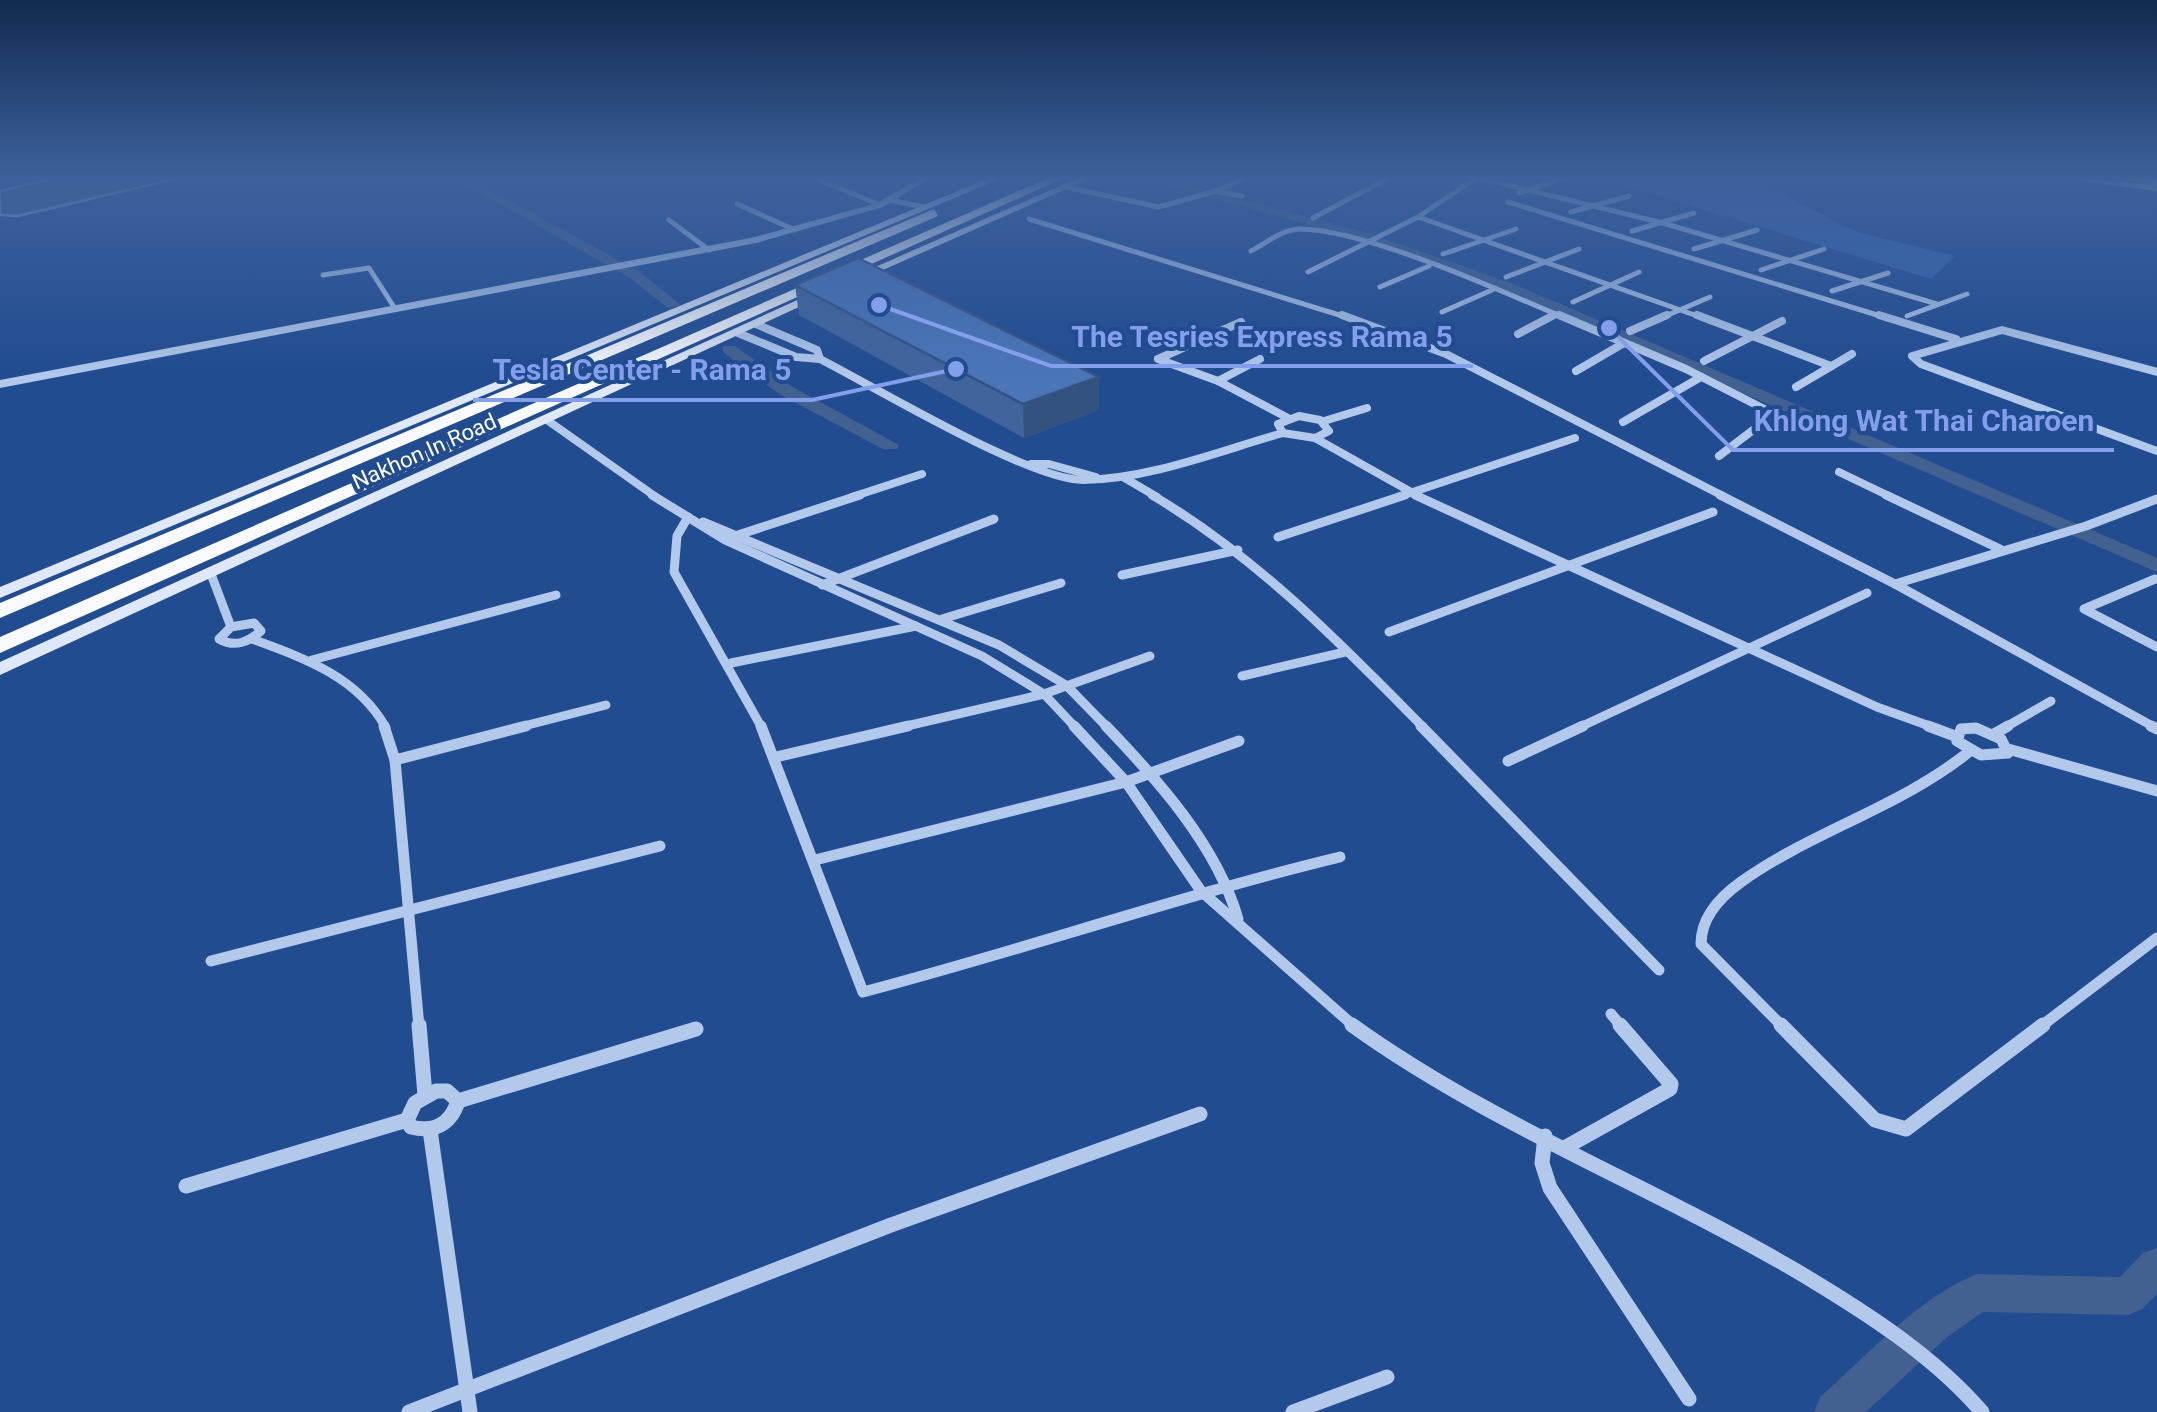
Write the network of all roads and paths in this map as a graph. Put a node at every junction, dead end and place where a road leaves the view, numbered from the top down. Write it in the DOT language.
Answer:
graph roads {
  1 [pos="702,244"];
  2 [pos="736,244"];
  3 [pos="834,244"];
  4 [pos="842,244"];
  5 [pos="863,244"];
  6 [pos="908,244"];
  7 [pos="927,244"];
  8 [pos="1111,244"];
  9 [pos="1266,244"];
  10 [pos="1363,244"];
  11 [pos="1368,244"];
  12 [pos="1471,244"];
  13 [pos="1504,244"];
  14 [pos="1644,244"];
  15 [pos="1712,244"];
  16 [pos="1738,244"];
  17 [pos="1579,249"];
  18 [pos="1694,249"];
  19 [pos="1824,249"];
  20 [pos="710,250"];
  21 [pos="890,251"];
  22 [pos="1251,251"];
  23 [pos="1443,254"];
  24 [pos="1790,259"];
  25 [pos="1550,260"];
  26 [pos="1430,266"];
  27 [pos="800,270"];
  28 [pos="1761,270"];
  29 [pos="1308,272"];
  30 [pos="1639,272"];
  31 [pos="1888,272"];
  32 [pos="324,274"];
  33 [pos="1506,277"];
  34 [pos="1858,281"];
  35 [pos="1612,284"];
  36 [pos="1380,286"];
  37 [pos="1492,290"];
  38 [pos="1832,291"];
  39 [pos="1967,294"];
  40 [pos="1710,297"];
  41 [pos="1572,302"];
  42 [pos="799,303"];
  43 [pos="1938,304"];
  44 [pos="394,307"];
  45 [pos="1678,310"];
  46 [pos="1442,312"];
  47 [pos="1556,315"];
  48 [pos="1907,316"];
  49 [pos="1782,321"];
  50 [pos="1240,322"];
  51 [pos="756,324"];
  52 [pos="1630,331"];
  53 [pos="738,332"];
  54 [pos="1518,334"];
  55 [pos="1748,337"];
  56 [pos="1956,340"];
  57 [pos="1624,344"];
  58 [pos="1852,354"];
  59 [pos="1260,359"];
  60 [pos="820,360"];
  61 [pos="1704,361"];
  62 [pos="1832,366"];
  63 [pos="1576,371"];
  64 [pos="2157,372"];
  65 [pos="1701,376"];
  66 [pos="1218,380"];
  67 [pos="0,384"];
  68 [pos="1796,387"];
  69 [pos="1367,408"];
  70 [pos="1288,418"];
  71 [pos="547,420"];
  72 [pos="1324,422"];
  73 [pos="1623,422"];
  74 [pos="1282,433"];
  75 [pos="1316,438"];
  76 [pos="1575,438"];
  77 [pos="2157,451"];
  78 [pos="1720,456"];
  79 [pos="1839,472"];
  80 [pos="922,474"];
  81 [pos="1123,477"];
  82 [pos="1414,494"];
  83 [pos="2157,499"];
  84 [pos="1713,512"];
  85 [pos="688,517"];
  86 [pos="994,518"];
  87 [pos="739,534"];
  88 [pos="1278,538"];
  89 [pos="724,540"];
  90 [pos="1238,550"];
  91 [pos="2001,550"];
  92 [pos="1566,566"];
  93 [pos="210,574"];
  94 [pos="839,575"];
  95 [pos="1122,575"];
  96 [pos="2155,579"];
  97 [pos="1061,582"];
  98 [pos="1895,584"];
  99 [pos="822,585"];
  100 [pos="0,593"];
  101 [pos="1867,594"];
  102 [pos="556,595"];
  103 [pos="0,611"];
  104 [pos="942,619"];
  105 [pos="918,626"];
  106 [pos="232,627"];
  107 [pos="1388,632"];
  108 [pos="252,638"];
  109 [pos="0,646"];
  110 [pos="2157,647"];
  111 [pos="1749,650"];
  112 [pos="1345,652"];
  113 [pos="1150,656"];
  114 [pos="312,660"];
  115 [pos="731,663"];
  116 [pos="0,669"];
  117 [pos="1242,676"];
  118 [pos="1066,685"];
  119 [pos="1044,694"];
  120 [pos="2050,701"];
  121 [pos="606,705"];
  122 [pos="2157,729"];
  123 [pos="1994,734"];
  124 [pos="1955,736"];
  125 [pos="1239,740"];
  126 [pos="2008,748"];
  127 [pos="1970,751"];
  128 [pos="776,757"];
  129 [pos="395,760"];
  130 [pos="1508,760"];
  131 [pos="1152,774"];
  132 [pos="1126,782"];
  133 [pos="2157,791"];
  134 [pos="660,846"];
  135 [pos="1340,857"];
  136 [pos="815,860"];
  137 [pos="1228,884"];
  138 [pos="1200,891"];
  139 [pos="406,911"];
  140 [pos="1238,920"];
  141 [pos="2157,938"];
  142 [pos="210,961"];
  143 [pos="1659,970"];
  144 [pos="1610,1014"];
  145 [pos="696,1029"];
  146 [pos="425,1095"];
  147 [pos="458,1101"];
  148 [pos="1200,1114"];
  149 [pos="407,1120"];
  150 [pos="430,1130"];
  151 [pos="1545,1136"];
  152 [pos="1566,1147"];
  153 [pos="186,1186"];
  154 [pos="1388,1377"];
  155 [pos="467,1389"];
  156 [pos="1690,1398"];
  157 [pos="409,1412"];
  158 [pos="470,1412"];
  159 [pos="1293,1412"];
  160 [pos="1982,1412"];
  1 -- 20 [label="street"];
  2 -- 20 [label="street"];
  3 -- 100 [label="main road, Nakhon In Road"];
  4 -- 27 [label="main road"];
  5 -- 27 [label="main road, Nakhon In Road"];
  6 -- 21 [label="main road, Nakhon In Road"];
  7 -- 42 [label="main road, Nakhon In Road"];
  8 -- 98 [label="street"];
  9 -- 22 [label="street"];
  10 -- 29 [label="street"];
  11 -- 26 [label="street"];
  12 -- 23 [label="street"];
  13 -- 25 [label="street"];
  14 -- 56 [label="street"];
  15 -- 18 [label="street"];
  16 -- 24 [label="street"];
  17 -- 25 [label="street"];
  19 -- 24 [label="street"];
  20 -- 44 [label="street"];
  21 -- 42 [label="main road"];
  21 -- 109 [label="main road, Nakhon In Road"];
  24 -- 28 [label="street"];
  24 -- 34 [label="street"];
  25 -- 33 [label="street"];
  25 -- 35 [label="street"];
  26 -- 36 [label="street"];
  26 -- 37 [label="street"];
  27 -- 103 [label="main road, Nakhon In Road"];
  30 -- 35 [label="street"];
  31 -- 34 [label="street"];
  32 -- 44 [label="street"];
  34 -- 38 [label="street"];
  34 -- 43 [label="street"];
  35 -- 41 [label="street"];
  35 -- 45 [label="street"];
  37 -- 46 [label="street"];
  37 -- 47 [label="street"];
  39 -- 43 [label="street"];
  40 -- 45 [label="street"];
  42 -- 51 [label="main road, Nakhon In Road"];
  43 -- 48 [label="street"];
  44 -- 67 [label="street"];
  45 -- 52 [label="street"];
  45 -- 55 [label="street"];
  47 -- 54 [label="street"];
  47 -- 57 [label="street"];
  49 -- 55 [label="street"];
  50 -- 66 [label="street"];
  51 -- 53 [label="main road, Nakhon In Road"];
  51 -- 60 [label="street"];
  53 -- 60 [label="street"];
  53 -- 71 [label="main road, Nakhon In Road"];
  55 -- 61 [label="street"];
  55 -- 62 [label="street"];
  56 -- 64 [label="street"];
  56 -- 77 [label="street"];
  57 -- 63 [label="street"];
  57 -- 65 [label="street"];
  58 -- 62 [label="street"];
  59 -- 66 [label="street"];
  60 -- 81 [label="street"];
  62 -- 68 [label="street"];
  65 -- 73 [label="street"];
  65 -- 78 [label="street"];
  66 -- 70 [label="street"];
  69 -- 72 [label="street"];
  70 -- 72 [label="street"];
  70 -- 74 [label="street"];
  71 -- 85 [label="street"];
  71 -- 93 [label="main road, Nakhon In Road"];
  72 -- 75 [label="street"];
  74 -- 75 [label="street"];
  74 -- 81 [label="street"];
  75 -- 82 [label="street"];
  76 -- 82 [label="street"];
  79 -- 91 [label="street"];
  80 -- 87 [label="street"];
  81 -- 90 [label="street"];
  82 -- 88 [label="street"];
  82 -- 92 [label="street"];
  83 -- 91 [label="street"];
  84 -- 92 [label="street"];
  85 -- 87 [label="street"];
  85 -- 89 [label="street"];
  85 -- 115 [label="street"];
  86 -- 94 [label="street"];
  87 -- 89 [label="street"];
  87 -- 94 [label="street"];
  89 -- 99 [label="street"];
  90 -- 95 [label="street"];
  90 -- 112 [label="street"];
  91 -- 98 [label="street"];
  92 -- 107 [label="street"];
  92 -- 111 [label="street"];
  93 -- 106 [label="street"];
  93 -- 116 [label="main road, Nakhon In Road"];
  94 -- 99 [label="street"];
  94 -- 104 [label="street"];
  96 -- 110 [label="street"];
  97 -- 104 [label="street"];
  98 -- 122 [label="street"];
  99 -- 105 [label="street"];
  101 -- 111 [label="street"];
  102 -- 114 [label="street"];
  104 -- 105 [label="street"];
  104 -- 118 [label="street"];
  105 -- 115 [label="street"];
  105 -- 119 [label="street"];
  106 -- 108 [label="street"];
  106 -- 108 [label="street"];
  108 -- 114 [label="street"];
  111 -- 124 [label="street"];
  111 -- 130 [label="street"];
  112 -- 117 [label="street"];
  112 -- 143 [label="street"];
  113 -- 118 [label="street"];
  114 -- 129 [label="street"];
  115 -- 128 [label="street"];
  118 -- 119 [label="street"];
  118 -- 131 [label="street"];
  119 -- 128 [label="street"];
  119 -- 132 [label="street"];
  120 -- 123 [label="street"];
  121 -- 129 [label="street"];
  123 -- 124 [label="street"];
  123 -- 126 [label="street"];
  124 -- 127 [label="street"];
  125 -- 131 [label="street"];
  126 -- 127 [label="street"];
  126 -- 133 [label="street"];
  127 -- 141 [label="street"];
  128 -- 136 [label="street"];
  129 -- 139 [label="street"];
  131 -- 132 [label="street"];
  131 -- 137 [label="street"];
  132 -- 136 [label="street"];
  132 -- 138 [label="street"];
  134 -- 139 [label="street"];
  135 -- 137 [label="street"];
  136 -- 138 [label="street"];
  137 -- 138 [label="street"];
  137 -- 140 [label="street"];
  138 -- 140 [label="street"];
  139 -- 142 [label="street"];
  139 -- 146 [label="street"];
  140 -- 151 [label="street"];
  144 -- 152 [label="street"];
  145 -- 147 [label="street"];
  146 -- 147 [label="street"];
  146 -- 149 [label="street"];
  147 -- 150 [label="street"];
  148 -- 155 [label="street"];
  149 -- 150 [label="street"];
  149 -- 153 [label="street"];
  150 -- 155 [label="street"];
  151 -- 152 [label="street"];
  151 -- 156 [label="street"];
  152 -- 160 [label="street"];
  154 -- 159 [label="street"];
  155 -- 157 [label="street"];
  155 -- 158 [label="street"];
}
